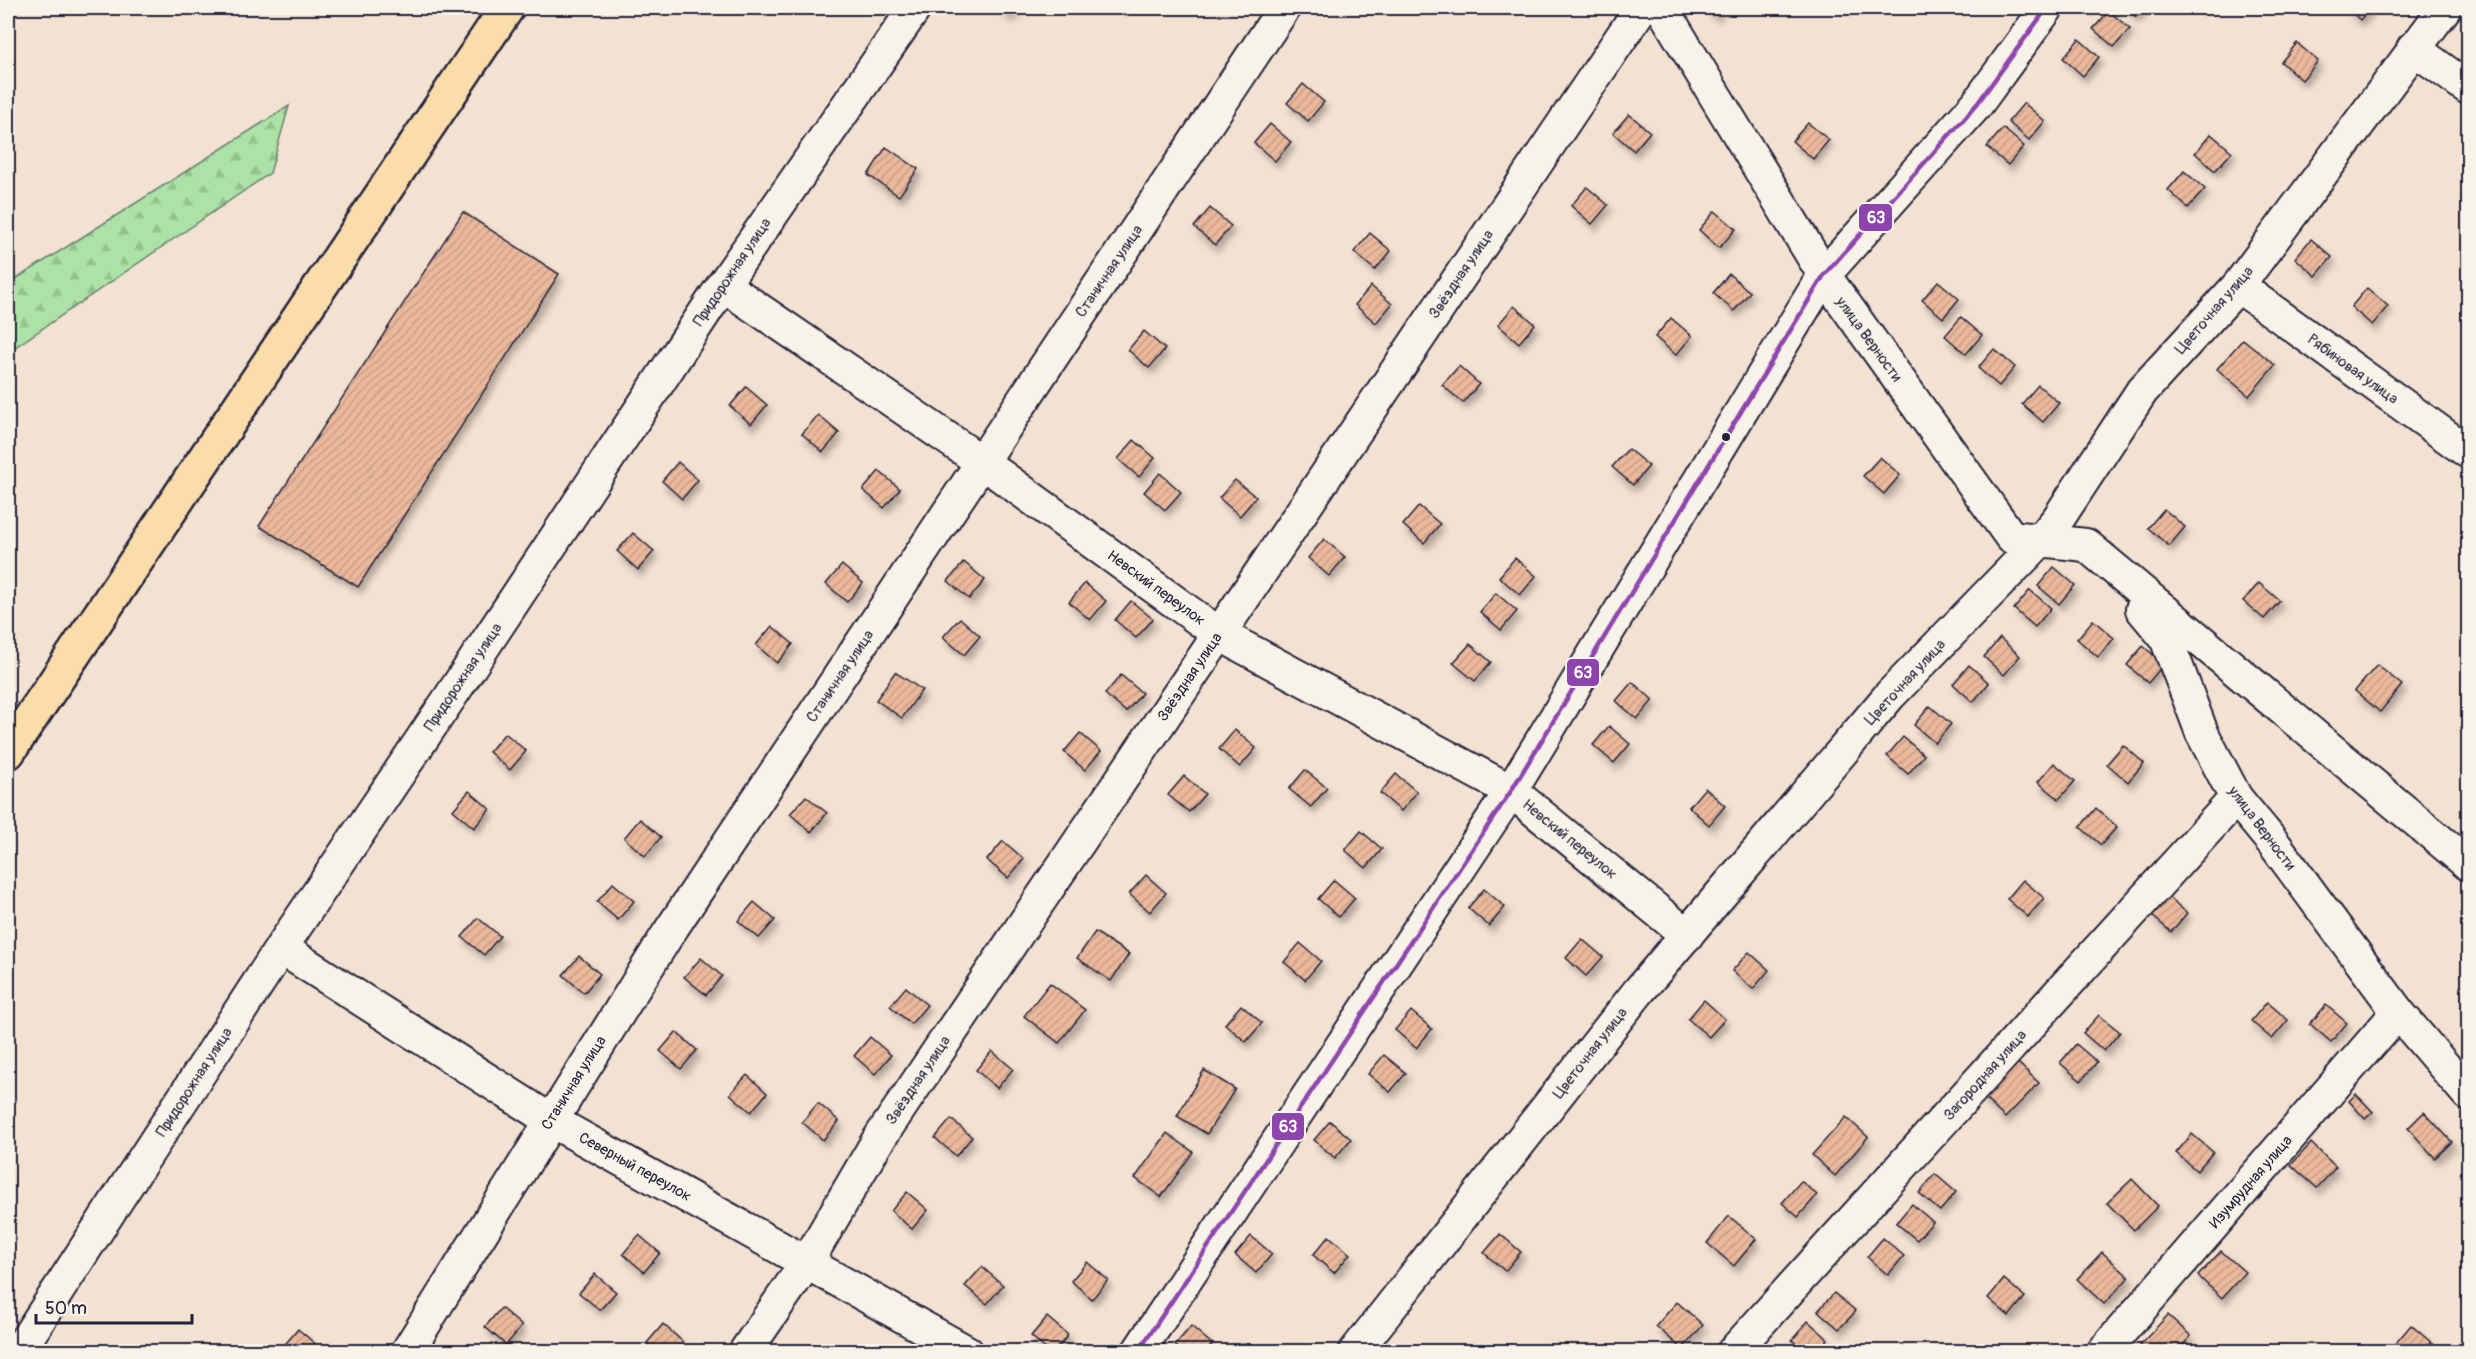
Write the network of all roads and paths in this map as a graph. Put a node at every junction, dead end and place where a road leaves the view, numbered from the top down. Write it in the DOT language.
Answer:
graph roads {
  1 [pos="484,8"];
  2 [pos="507,8"];
  3 [pos="915,8"];
  4 [pos="1284,8"];
  5 [pos="1641,8"];
  6 [pos="1662,8"];
  7 [pos="2047,8"];
  8 [pos="2445,8"];
  9 [pos="2413,48"];
  10 [pos="2469,88"];
  11 [pos="1824,275"];
  12 [pos="723,285"];
  13 [pos="2238,286"];
  14 [pos="2469,452"];
  15 [pos="982,462"];
  16 [pos="2040,540"];
  17 [pos="2086,545"];
  18 [pos="1219,634"];
  19 [pos="8,718"];
  20 [pos="8,752"];
  21 [pos="1511,791"];
  22 [pos="2236,798"];
  23 [pos="2469,864"];
  24 [pos="1687,935"];
  25 [pos="281,948"];
  26 [pos="2398,1012"];
  27 [pos="2469,1094"];
  28 [pos="550,1120"];
  29 [pos="807,1262"];
  30 [pos="18,1352"];
  31 [pos="407,1352"];
  32 [pos="745,1352"];
  33 [pos="967,1352"];
  34 [pos="1138,1352"];
  35 [pos="1355,1352"];
  36 [pos="1733,1352"];
  37 [pos="2103,1352"];
  1 -- 19 [label="highway"];
  2 -- 20 [label="highway"];
  3 -- 12 [label="street, Придорожная улица"];
  4 -- 15 [label="street, Станичная улица"];
  5 -- 18 [label="street, Звёздная улица"];
  6 -- 11 [label="street, улица Верности"];
  7 -- 11 [label="street"];
  8 -- 9 [label="street, Цветочная улица"];
  9 -- 10 [label="street"];
  9 -- 13 [label="street, Цветочная улица"];
  11 -- 16 [label="street, улица Верности"];
  11 -- 21 [label="street"];
  12 -- 15 [label="street, Невский переулок"];
  12 -- 25 [label="street, Придорожная улица"];
  13 -- 14 [label="street, Рябиновая улица"];
  13 -- 16 [label="street, Цветочная улица"];
  15 -- 18 [label="street, Невский переулок"];
  15 -- 28 [label="street, Станичная улица"];
  16 -- 17 [label="street, улица Верности"];
  16 -- 24 [label="street, Цветочная улица"];
  17 -- 22 [label="street, улица Верности"];
  17 -- 23 [label="street"];
  18 -- 21 [label="street, Невский переулок"];
  18 -- 29 [label="street, Звёздная улица"];
  21 -- 24 [label="street, Невский переулок"];
  21 -- 34 [label="street"];
  22 -- 26 [label="street, улица Верности"];
  22 -- 36 [label="street, Загородная улица"];
  24 -- 35 [label="street, Цветочная улица"];
  25 -- 28 [label="street, Северный переулок"];
  25 -- 30 [label="street, Придорожная улица"];
  26 -- 27 [label="street, улица Верности"];
  26 -- 37 [label="street, Изумрудная улица"];
  28 -- 29 [label="street, Северный переулок"];
  28 -- 31 [label="street, Станичная улица"];
  29 -- 32 [label="street, Звёздная улица"];
  29 -- 33 [label="street, Северный переулок"];
}
